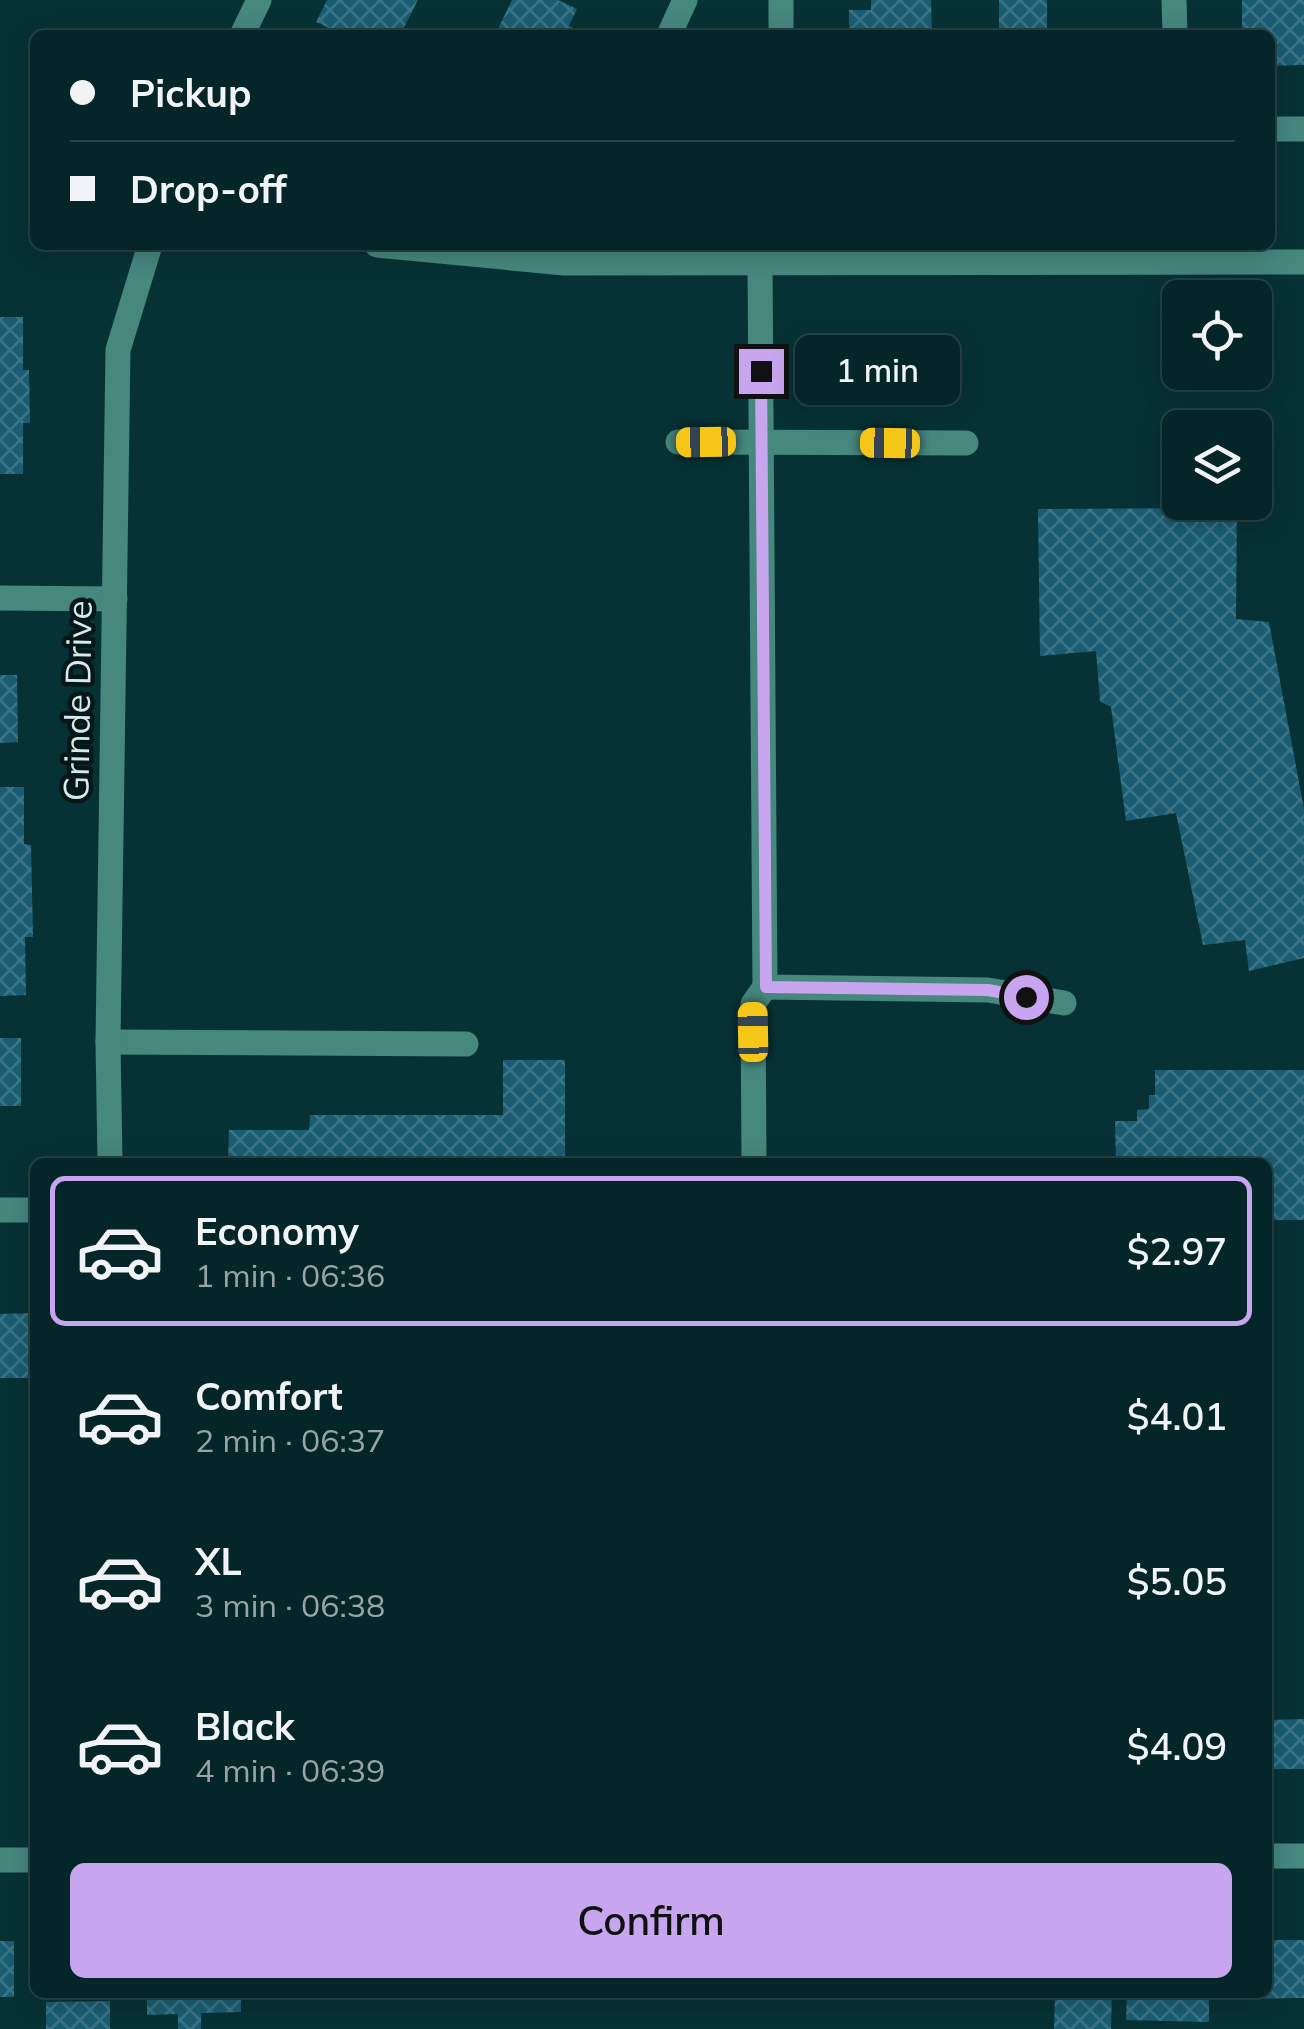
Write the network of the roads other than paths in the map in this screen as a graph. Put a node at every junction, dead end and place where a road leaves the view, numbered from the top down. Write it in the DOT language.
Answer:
graph roads {
  1 [pos="259,0"];
  2 [pos="685,0"];
  3 [pos="781,0"];
  4 [pos="1174,0"];
  5 [pos="244,30"];
  6 [pos="671,30"];
  7 [pos="781,30"];
  8 [pos="1175,30"];
  9 [pos="1304,129"];
  10 [pos="1275,130"];
  11 [pos="148,250"];
  12 [pos="484,250"];
  13 [pos="568,254"];
  14 [pos="1182,254"];
  15 [pos="773,258"];
  16 [pos="1304,262"];
  17 [pos="678,442"];
  18 [pos="762,442"];
  19 [pos="966,444"];
  20 [pos="0,598"];
  21 [pos="115,599"];
  22 [pos="766,987"];
  23 [pos="1064,1003"];
  24 [pos="108,1042"];
  25 [pos="466,1044"];
  26 [pos="110,1158"];
  27 [pos="754,1158"];
  28 [pos="0,1210"];
  29 [pos="30,1210"];
  30 [pos="1272,1856"];
  31 [pos="1304,1856"];
  32 [pos="0,1860"];
  33 [pos="30,1860"];
  1 -- 5 [label="street"];
  2 -- 6 [label="street"];
  3 -- 7 [label="street"];
  4 -- 8 [label="street"];
  9 -- 10 [label="street"];
  11 -- 21 [label="street, Grinde Drive"];
  12 -- 13 [label="street"];
  13 -- 15 [label="street"];
  14 -- 15 [label="street"];
  14 -- 16 [label="street"];
  15 -- 18 [label="street"];
  17 -- 18 [label="street"];
  18 -- 19 [label="street"];
  18 -- 22 [label="street"];
  20 -- 21 [label="street"];
  21 -- 24 [label="street, Grinde Drive"];
  22 -- 23 [label="street"];
  22 -- 27 [label="street"];
  24 -- 25 [label="street"];
  24 -- 26 [label="street, Grinde Drive"];
  28 -- 29 [label="street"];
  30 -- 31 [label="street"];
  32 -- 33 [label="street"];
}
